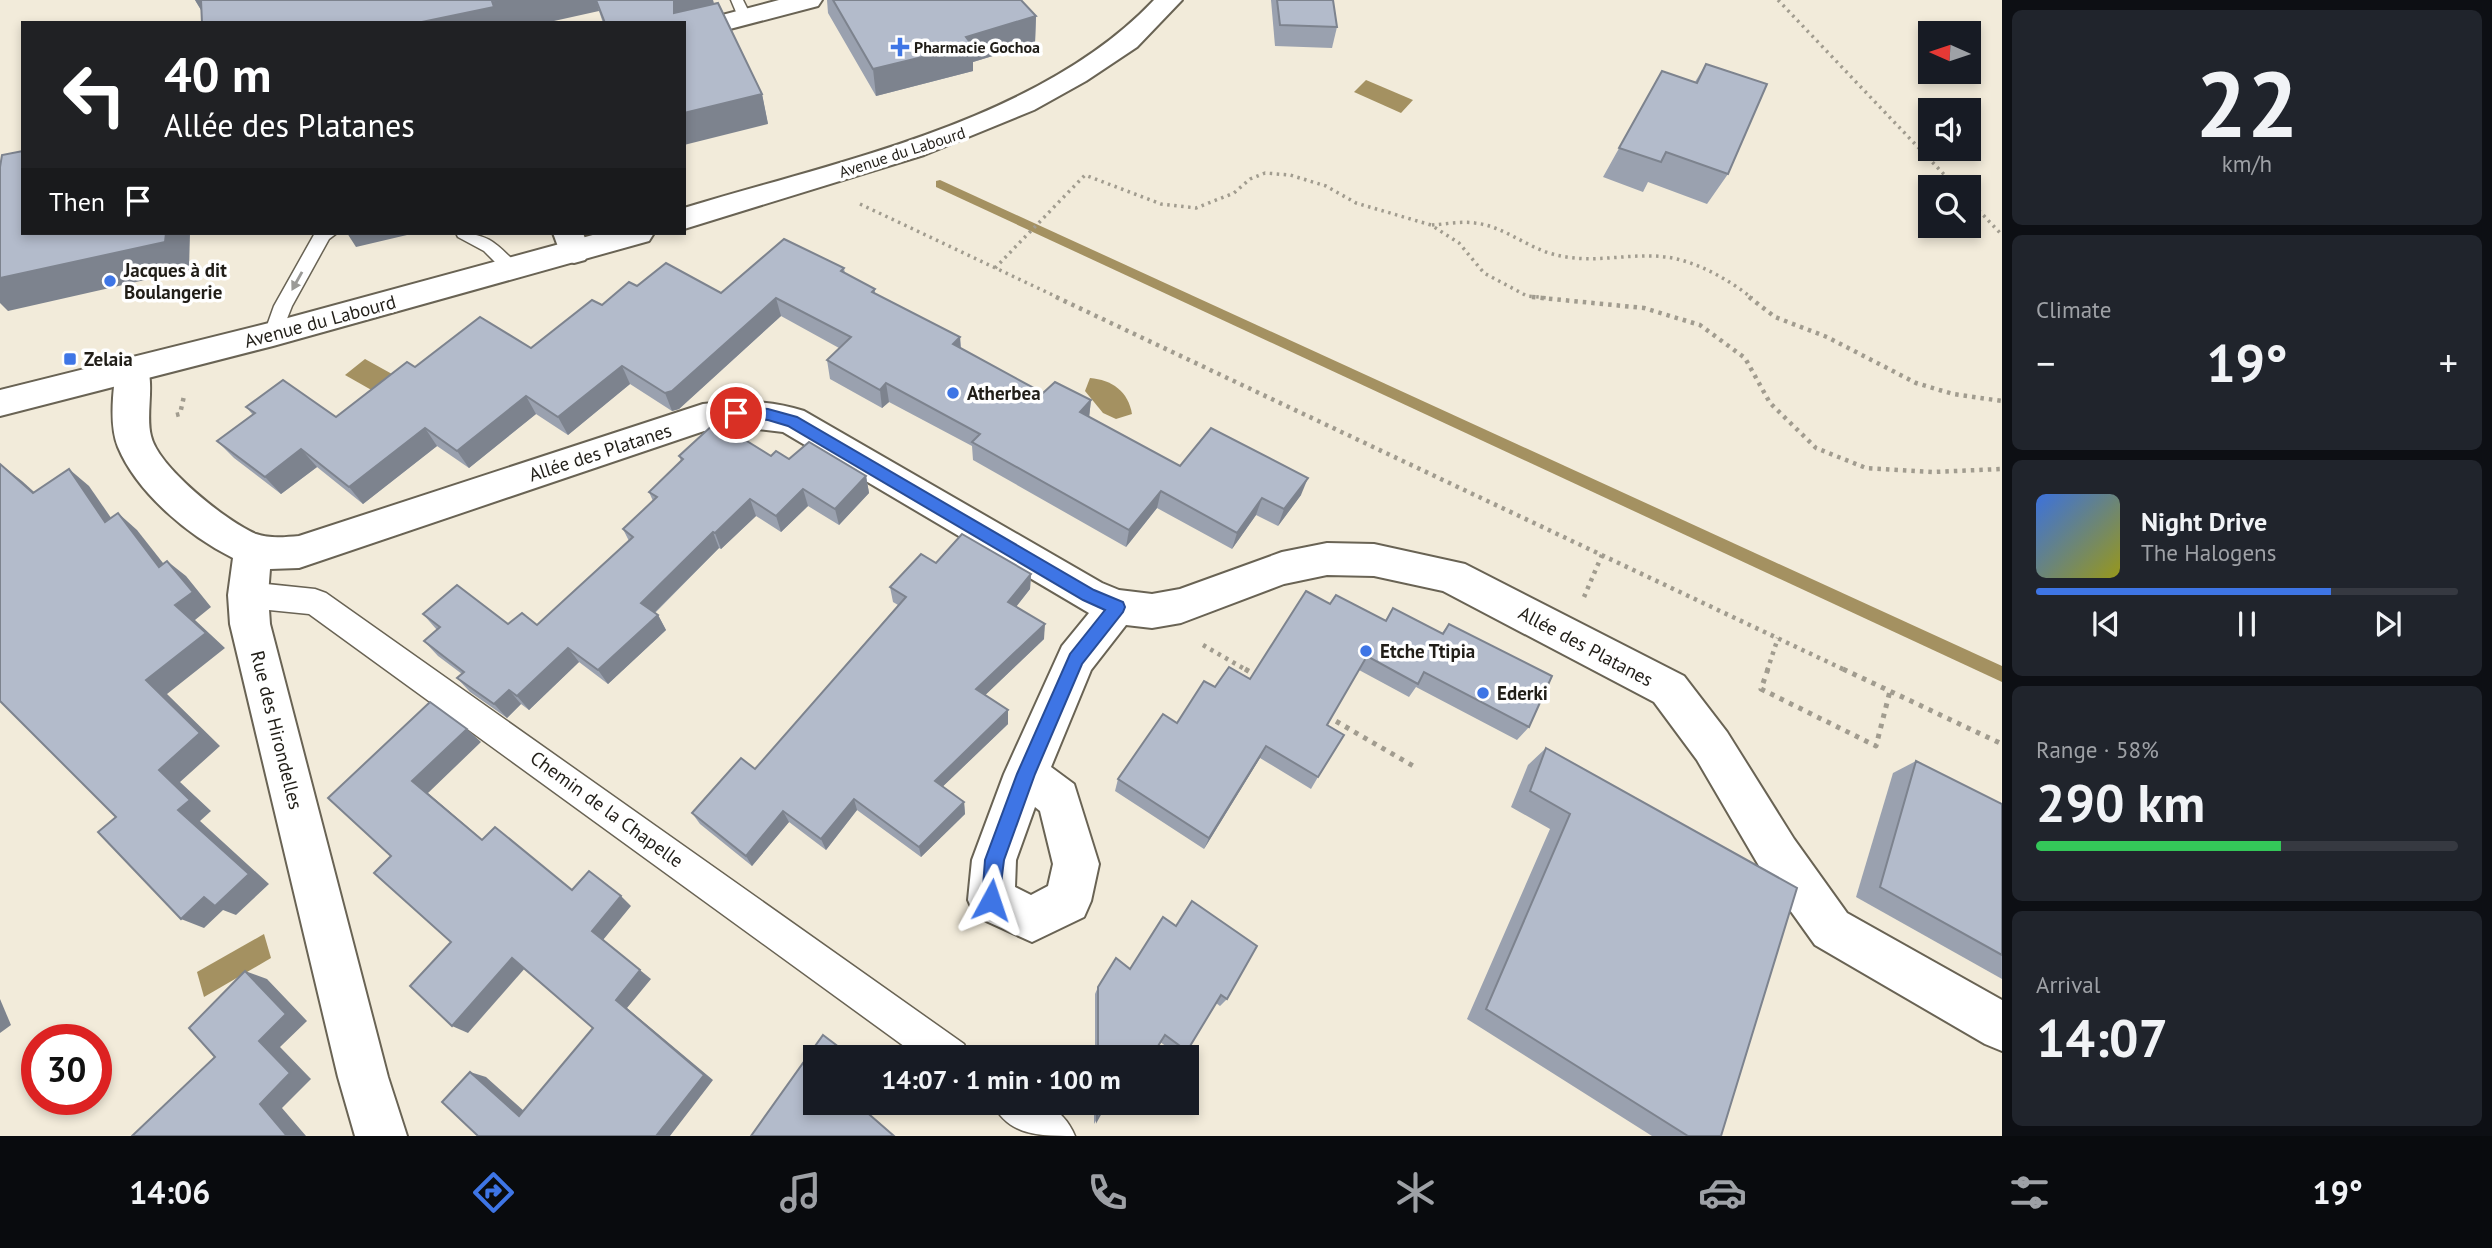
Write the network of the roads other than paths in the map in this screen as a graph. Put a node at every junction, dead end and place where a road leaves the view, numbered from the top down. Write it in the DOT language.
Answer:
graph roads {
  1 [pos="809,0"];
  2 [pos="1169,0"];
  3 [pos="686,32"];
  4 [pos="686,218"];
  5 [pos="322,235"];
  6 [pos="468,235"];
  7 [pos="623,235"];
  8 [pos="571,242"];
  9 [pos="512,269"];
  10 [pos="273,334"];
  11 [pos="133,371"];
  12 [pos="0,403"];
  13 [pos="253,550"];
  14 [pos="248,595"];
  15 [pos="1117,607"];
  16 [pos="1026,774"];
  17 [pos="2002,1027"];
  18 [pos="934,1045"];
  19 [pos="1028,1115"];
  20 [pos="381,1136"];
  21 [pos="1055,1136"];
  1 -- 3 [label="street"];
  2 -- 4 [label="street, Avenue du Labourd"];
  5 -- 10 [label="lane, one-way"];
  6 -- 9 [label="lane"];
  7 -- 8 [label="street, Avenue du Labourd"];
  8 -- 9 [label="street, Avenue du Labourd"];
  9 -- 10 [label="street, Avenue du Labourd"];
  10 -- 11 [label="street, Avenue du Labourd"];
  11 -- 12 [label="street, Avenue du Labourd"];
  11 -- 13 [label="street"];
  13 -- 14 [label="street, Rue des Hirondelles"];
  13 -- 15 [label="street, Allée des Platanes"];
  14 -- 18 [label="street, Chemin de la Chapelle"];
  14 -- 20 [label="street, Rue des Hirondelles"];
  15 -- 16 [label="street"];
  15 -- 17 [label="street, Allée des Platanes"];
  19 -- 21 [label="street"];
}
